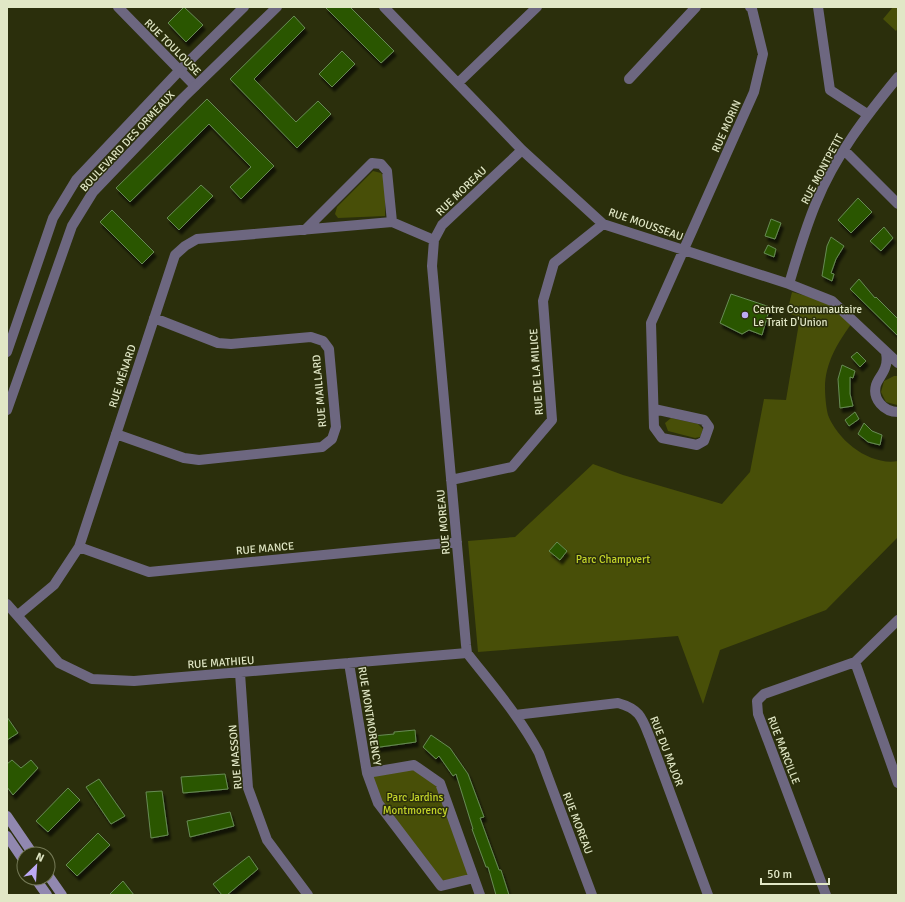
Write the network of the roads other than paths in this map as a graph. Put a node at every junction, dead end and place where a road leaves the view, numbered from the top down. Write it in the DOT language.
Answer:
graph roads {
  1 [pos="118,7"];
  2 [pos="244,7"];
  3 [pos="276,7"];
  4 [pos="384,7"];
  5 [pos="696,7"];
  6 [pos="750,7"];
  7 [pos="818,7"];
  8 [pos="531,9"];
  9 [pos="179,71"];
  10 [pos="898,77"];
  11 [pos="629,79"];
  12 [pos="458,83"];
  13 [pos="195,86"];
  14 [pos="867,114"];
  15 [pos="522,150"];
  16 [pos="844,150"];
  17 [pos="898,204"];
  18 [pos="392,222"];
  19 [pos="603,224"];
  20 [pos="305,230"];
  21 [pos="434,240"];
  22 [pos="683,249"];
  23 [pos="789,284"];
  24 [pos="154,318"];
  25 [pos="7,352"];
  26 [pos="886,353"];
  27 [pos="898,363"];
  28 [pos="654,409"];
  29 [pos="7,410"];
  30 [pos="898,412"];
  31 [pos="116,434"];
  32 [pos="451,480"];
  33 [pos="457,542"];
  34 [pos="79,547"];
  35 [pos="7,604"];
  36 [pos="18,615"];
  37 [pos="898,620"];
  38 [pos="467,653"];
  39 [pos="855,662"];
  40 [pos="349,663"];
  41 [pos="240,673"];
  42 [pos="515,715"];
  43 [pos="367,774"];
  44 [pos="898,783"];
  45 [pos="7,816"];
  46 [pos="7,836"];
  47 [pos="28,846"];
  48 [pos="16,849"];
  49 [pos="474,878"];
  50 [pos="41,886"];
  51 [pos="56,886"];
  52 [pos="47,895"];
  53 [pos="62,895"];
  54 [pos="308,895"];
  55 [pos="480,895"];
  56 [pos="592,895"];
  57 [pos="708,895"];
  58 [pos="826,895"];
  1 -- 9 [label="street, RUE TOULOUSE"];
  2 -- 9 [label="street, BOULEVARD DES ORMEAUX"];
  3 -- 13 [label="street, BOULEVARD DES ORMEAUX"];
  4 -- 12 [label="street, RUE MOUSSEAU"];
  5 -- 11 [label="street"];
  6 -- 22 [label="street, RUE MORIN"];
  7 -- 14 [label="street"];
  8 -- 12 [label="street"];
  9 -- 13 [label="street, RUE TOULOUSE"];
  9 -- 25 [label="street, BOULEVARD DES ORMEAUX"];
  10 -- 14 [label="street, RUE MONTPETIT"];
  12 -- 15 [label="street, RUE MOUSSEAU"];
  13 -- 29 [label="street, BOULEVARD DES ORMEAUX"];
  14 -- 16 [label="street, RUE MONTPETIT"];
  15 -- 19 [label="street, RUE MOUSSEAU"];
  15 -- 21 [label="street, RUE MOREAU"];
  16 -- 17 [label="street"];
  16 -- 23 [label="street, RUE MONTPETIT"];
  18 -- 20 [label="street, RUE MÉNARD"];
  18 -- 20 [label="street"];
  18 -- 21 [label="street, RUE MÉNARD"];
  19 -- 22 [label="street, RUE MOUSSEAU"];
  19 -- 32 [label="street, RUE DE LA MILICE"];
  20 -- 24 [label="street, RUE MÉNARD"];
  21 -- 32 [label="street, RUE MOREAU"];
  22 -- 23 [label="street, RUE MOUSSEAU"];
  22 -- 28 [label="street, RUE MORIN"];
  23 -- 26 [label="street, RUE MOUSSEAU"];
  24 -- 31 [label="street, RUE MÉNARD"];
  24 -- 31 [label="street, RUE MAILLARD"];
  26 -- 27 [label="street, RUE MOUSSEAU"];
  26 -- 30 [label="street"];
  28 -- 28 [label="street, RUE MORIN"];
  31 -- 34 [label="street, RUE MÉNARD"];
  32 -- 33 [label="street, RUE MOREAU"];
  33 -- 34 [label="street, RUE MANCE"];
  33 -- 38 [label="street, RUE MOREAU"];
  34 -- 36 [label="street, RUE MÉNARD"];
  35 -- 36 [label="street, RUE MATHIEU"];
  36 -- 41 [label="street, RUE MATHIEU"];
  37 -- 39 [label="street, RUE MARCILLE"];
  38 -- 40 [label="street, RUE MATHIEU"];
  38 -- 42 [label="street, RUE MOREAU"];
  39 -- 44 [label="street"];
  39 -- 58 [label="street, RUE MARCILLE"];
  40 -- 41 [label="street, RUE MATHIEU"];
  40 -- 43 [label="street, RUE MONTMORENCY"];
  41 -- 54 [label="street, RUE MASSON"];
  42 -- 56 [label="street, RUE MOREAU"];
  42 -- 57 [label="street, RUE DU MAJOR"];
  43 -- 49 [label="street, RUE MONTMORENCY"];
  43 -- 49 [label="street, RUE MONTMORENCY"];
  45 -- 47 [label="main road"];
  46 -- 48 [label="main road"];
  49 -- 55 [label="street, RUE MONTMORENCY"];
  50 -- 52 [label="main road"];
  51 -- 53 [label="main road"];
}
